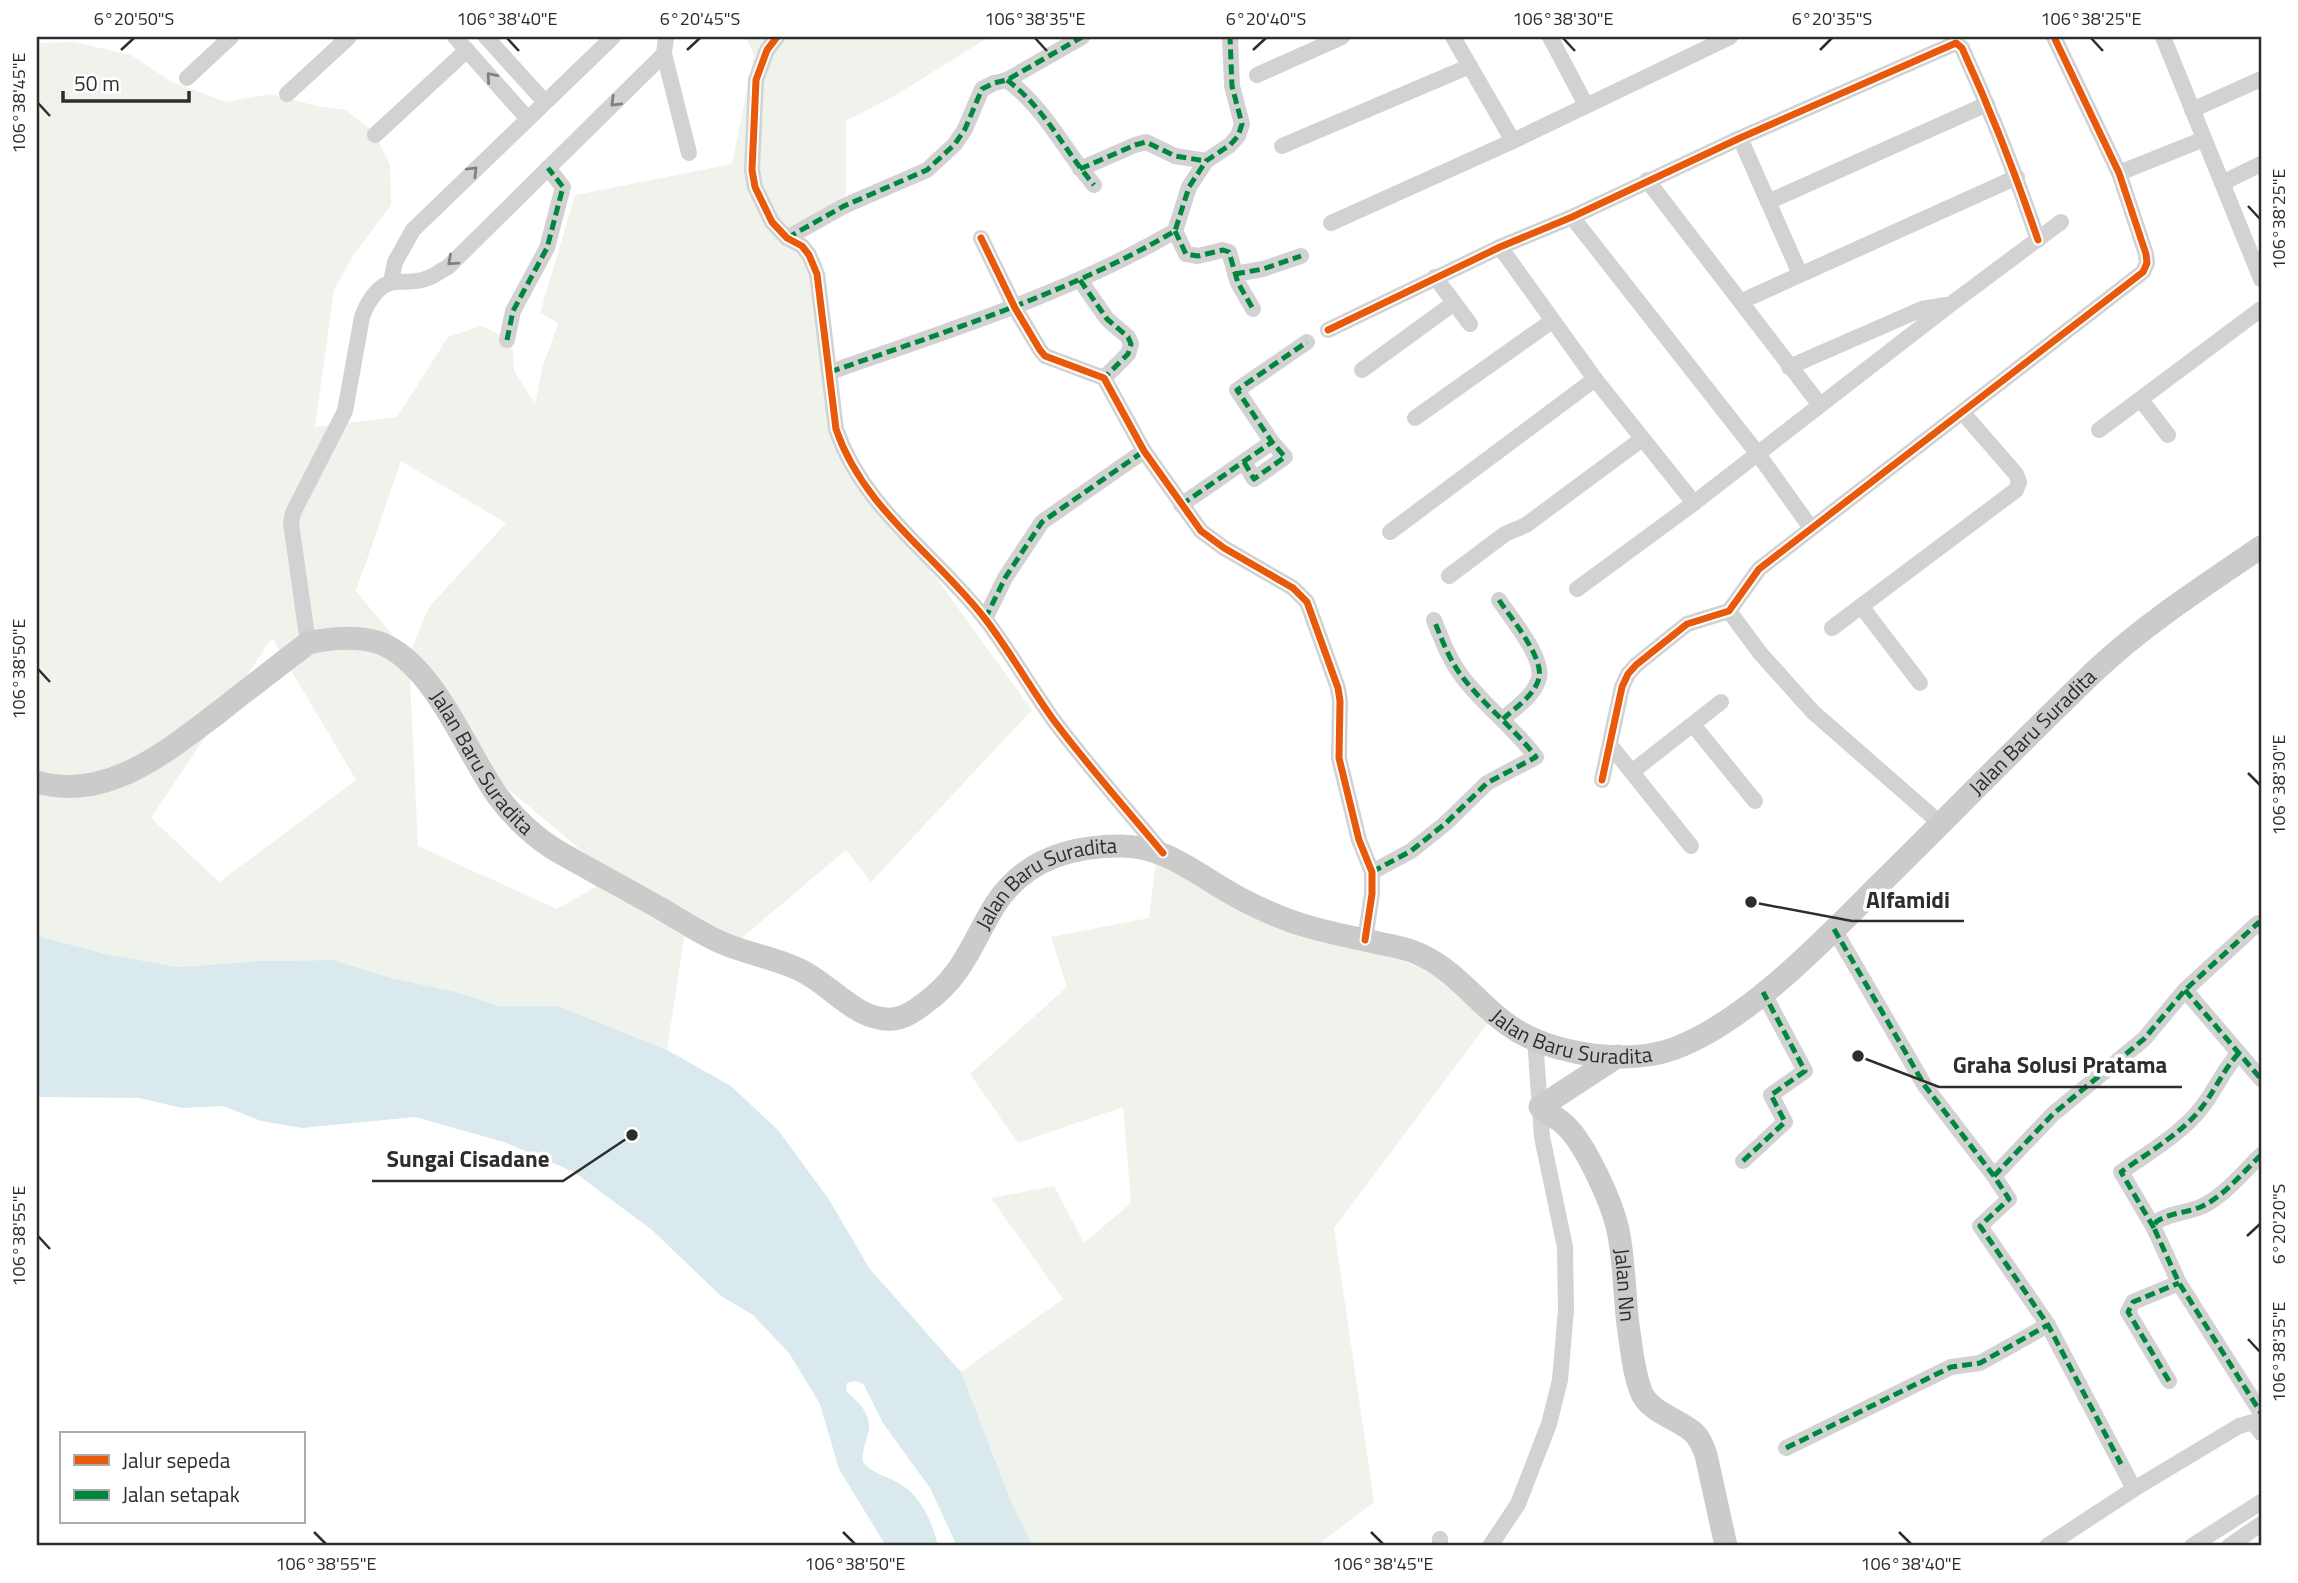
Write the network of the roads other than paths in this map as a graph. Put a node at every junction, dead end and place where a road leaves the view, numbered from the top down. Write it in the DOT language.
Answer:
graph roads {
  1 [pos="231,37"];
  2 [pos="349,37"];
  3 [pos="455,37"];
  4 [pos="486,37"];
  5 [pos="613,37"];
  6 [pos="666,37"];
  7 [pos="777,37"];
  8 [pos="1082,37"];
  9 [pos="1230,37"];
  10 [pos="1342,37"];
  11 [pos="1453,37"];
  12 [pos="1550,37"];
  13 [pos="2054,37"];
  14 [pos="2163,37"];
  15 [pos="1726,38"];
  16 [pos="467,50"];
  17 [pos="664,54"];
  18 [pos="1470,66"];
  19 [pos="1257,75"];
  20 [pos="187,78"];
  21 [pos="2261,79"];
  22 [pos="1007,80"];
  23 [pos="286,94"];
  24 [pos="544,102"];
  25 [pos="1987,104"];
  26 [pos="1586,105"];
  27 [pos="2192,110"];
  28 [pos="527,118"];
  29 [pos="375,135"];
  30 [pos="1740,138"];
  31 [pos="2204,139"];
  32 [pos="1513,141"];
  33 [pos="1282,146"];
  34 [pos="689,153"];
  35 [pos="1206,161"];
  36 [pos="2261,164"];
  37 [pos="548,168"];
  38 [pos="1080,169"];
  39 [pos="2119,173"];
  40 [pos="2017,177"];
  41 [pos="1647,180"];
  42 [pos="2222,183"];
  43 [pos="1094,185"];
  44 [pos="1768,202"];
  45 [pos="1572,217"];
  46 [pos="2061,222"];
  47 [pos="1331,223"];
  48 [pos="1175,231"];
  49 [pos="787,237"];
  50 [pos="981,238"];
  51 [pos="2038,240"];
  52 [pos="1500,247"];
  53 [pos="2257,255"];
  54 [pos="1301,256"];
  55 [pos="1235,274"];
  56 [pos="1800,274"];
  57 [pos="1435,277"];
  58 [pos="2261,279"];
  59 [pos="1080,280"];
  60 [pos="391,282"];
  61 [pos="1742,301"];
  62 [pos="1454,303"];
  63 [pos="1951,304"];
  64 [pos="1015,308"];
  65 [pos="1253,309"];
  66 [pos="2261,309"];
  67 [pos="1552,321"];
  68 [pos="1469,324"];
  69 [pos="1328,330"];
  70 [pos="507,340"];
  71 [pos="1307,342"];
  72 [pos="1789,367"];
  73 [pos="1362,370"];
  74 [pos="830,372"];
  75 [pos="1104,378"];
  76 [pos="1595,379"];
  77 [pos="2141,400"];
  78 [pos="1820,405"];
  79 [pos="1963,413"];
  80 [pos="1415,418"];
  81 [pos="2099,430"];
  82 [pos="2168,435"];
  83 [pos="1642,439"];
  84 [pos="1144,451"];
  85 [pos="1758,454"];
  86 [pos="1694,503"];
  87 [pos="1181,505"];
  88 [pos="1811,528"];
  89 [pos="1390,531"];
  90 [pos="2261,547"];
  91 [pos="1449,576"];
  92 [pos="1577,589"];
  93 [pos="1499,600"];
  94 [pos="1861,606"];
  95 [pos="1729,611"];
  96 [pos="985,620"];
  97 [pos="1434,620"];
  98 [pos="1832,628"];
  99 [pos="308,643"];
  100 [pos="1920,683"];
  101 [pos="1721,702"];
  102 [pos="1503,719"];
  103 [pos="1694,726"];
  104 [pos="1610,745"];
  105 [pos="1633,771"];
  106 [pos="1602,780"];
  107 [pos="37,782"];
  108 [pos="1755,801"];
  109 [pos="1941,824"];
  110 [pos="1691,846"];
  111 [pos="1164,853"];
  112 [pos="1372,872"];
  113 [pos="2261,927"];
  114 [pos="1834,929"];
  115 [pos="1365,940"];
  116 [pos="2185,990"];
  117 [pos="1763,992"];
  118 [pos="1535,1039"];
  119 [pos="2239,1053"];
  120 [pos="1618,1056"];
  121 [pos="2261,1079"];
  122 [pos="1540,1107"];
  123 [pos="2261,1155"];
  124 [pos="1743,1161"];
  125 [pos="1994,1176"];
  126 [pos="2154,1228"];
  127 [pos="2179,1283"];
  128 [pos="2048,1325"];
  129 [pos="2169,1381"];
  130 [pos="2261,1413"];
  131 [pos="2261,1433"];
  132 [pos="1786,1448"];
  133 [pos="2134,1489"];
  134 [pos="2261,1502"];
  135 [pos="2261,1524"];
  136 [pos="2235,1545"];
  137 [pos="1490,1546"];
  138 [pos="1726,1546"];
  139 [pos="2046,1546"];
  140 [pos="2192,1546"];
  1 -- 20 [label="street"];
  2 -- 23 [label="street"];
  3 -- 16 [label="street"];
  4 -- 24 [label="street"];
  5 -- 24 [label="street"];
  6 -- 17 [label="street"];
  7 -- 49 [label="street"];
  8 -- 22 [label="street"];
  9 -- 35 [label="street"];
  10 -- 19 [label="street"];
  11 -- 18 [label="street"];
  12 -- 26 [label="street"];
  13 -- 39 [label="street"];
  14 -- 27 [label="street"];
  15 -- 26 [label="street"];
  28 -- 16 [label="street, one-way"];
  16 -- 29 [label="street"];
  17 -- 34 [label="street"];
  17 -- 37 [label="street, one-way"];
  18 -- 32 [label="street"];
  18 -- 33 [label="street"];
  21 -- 27 [label="street"];
  22 -- 38 [label="street"];
  22 -- 49 [label="street"];
  24 -- 28 [label="street"];
  25 -- 30 [label="street"];
  25 -- 40 [label="street"];
  25 -- 44 [label="street"];
  26 -- 32 [label="street"];
  27 -- 31 [label="street"];
  60 -- 28 [label="street, one-way"];
  30 -- 41 [label="street"];
  30 -- 44 [label="street"];
  31 -- 39 [label="street"];
  31 -- 42 [label="street"];
  32 -- 47 [label="street"];
  35 -- 38 [label="street"];
  35 -- 48 [label="street"];
  36 -- 42 [label="street"];
  37 -- 60 [label="street, one-way"];
  37 -- 70 [label="street"];
  38 -- 43 [label="street"];
  39 -- 79 [label="street"];
  40 -- 51 [label="street"];
  40 -- 56 [label="street"];
  41 -- 45 [label="street"];
  41 -- 61 [label="street"];
  42 -- 53 [label="street"];
  44 -- 56 [label="street"];
  45 -- 52 [label="street"];
  45 -- 85 [label="street"];
  46 -- 51 [label="street"];
  48 -- 55 [label="street"];
  48 -- 59 [label="street"];
  49 -- 74 [label="street"];
  50 -- 64 [label="street"];
  51 -- 63 [label="street"];
  52 -- 57 [label="street"];
  52 -- 67 [label="street"];
  53 -- 58 [label="street"];
  54 -- 55 [label="street"];
  55 -- 65 [label="street"];
  56 -- 61 [label="street"];
  57 -- 62 [label="street"];
  57 -- 69 [label="street"];
  59 -- 64 [label="street"];
  59 -- 75 [label="street"];
  60 -- 99 [label="street"];
  61 -- 72 [label="street"];
  62 -- 68 [label="street"];
  62 -- 73 [label="street"];
  63 -- 72 [label="street"];
  63 -- 78 [label="street"];
  64 -- 74 [label="street"];
  64 -- 75 [label="street"];
  66 -- 77 [label="street"];
  67 -- 76 [label="street"];
  67 -- 80 [label="street"];
  71 -- 87 [label="street"];
  72 -- 78 [label="street"];
  74 -- 96 [label="street"];
  75 -- 84 [label="street"];
  76 -- 83 [label="street"];
  76 -- 89 [label="street"];
  77 -- 81 [label="street"];
  77 -- 82 [label="street"];
  78 -- 85 [label="street"];
  79 -- 88 [label="street"];
  79 -- 94 [label="street"];
  83 -- 86 [label="street"];
  83 -- 91 [label="street"];
  84 -- 87 [label="street"];
  84 -- 96 [label="street"];
  85 -- 86 [label="street"];
  85 -- 88 [label="street"];
  86 -- 92 [label="street"];
  87 -- 112 [label="street"];
  88 -- 95 [label="street"];
  90 -- 109 [label="main road, Jalan Baru Suradita"];
  93 -- 102 [label="street"];
  94 -- 98 [label="street"];
  94 -- 100 [label="street"];
  95 -- 104 [label="street"];
  95 -- 109 [label="street"];
  96 -- 111 [label="street"];
  97 -- 102 [label="street"];
  99 -- 107 [label="main road, Jalan Baru Suradita"];
  99 -- 111 [label="main road, Jalan Baru Suradita"];
  101 -- 103 [label="street"];
  102 -- 112 [label="street"];
  103 -- 105 [label="street"];
  103 -- 108 [label="street"];
  104 -- 105 [label="street"];
  104 -- 106 [label="street"];
  105 -- 110 [label="street"];
  109 -- 114 [label="main road, Jalan Baru Suradita"];
  111 -- 115 [label="main road, Jalan Baru Suradita"];
  112 -- 115 [label="street"];
  113 -- 116 [label="street"];
  114 -- 117 [label="main road, Jalan Baru Suradita"];
  114 -- 125 [label="street"];
  115 -- 118 [label="main road, Jalan Baru Suradita"];
  116 -- 119 [label="street"];
  116 -- 125 [label="street"];
  117 -- 120 [label="main road, Jalan Baru Suradita"];
  117 -- 124 [label="street"];
  118 -- 120 [label="main road, Jalan Baru Suradita"];
  118 -- 122 [label="street"];
  119 -- 121 [label="street"];
  119 -- 126 [label="street"];
  120 -- 122 [label="main road"];
  122 -- 137 [label="street"];
  122 -- 138 [label="main road, Jalan Nn"];
  123 -- 126 [label="street"];
  125 -- 128 [label="street"];
  126 -- 127 [label="street"];
  127 -- 129 [label="street"];
  127 -- 130 [label="street"];
  128 -- 132 [label="street"];
  128 -- 133 [label="street"];
  131 -- 133 [label="street"];
  133 -- 139 [label="street"];
  134 -- 140 [label="street"];
  135 -- 136 [label="street"];
}
